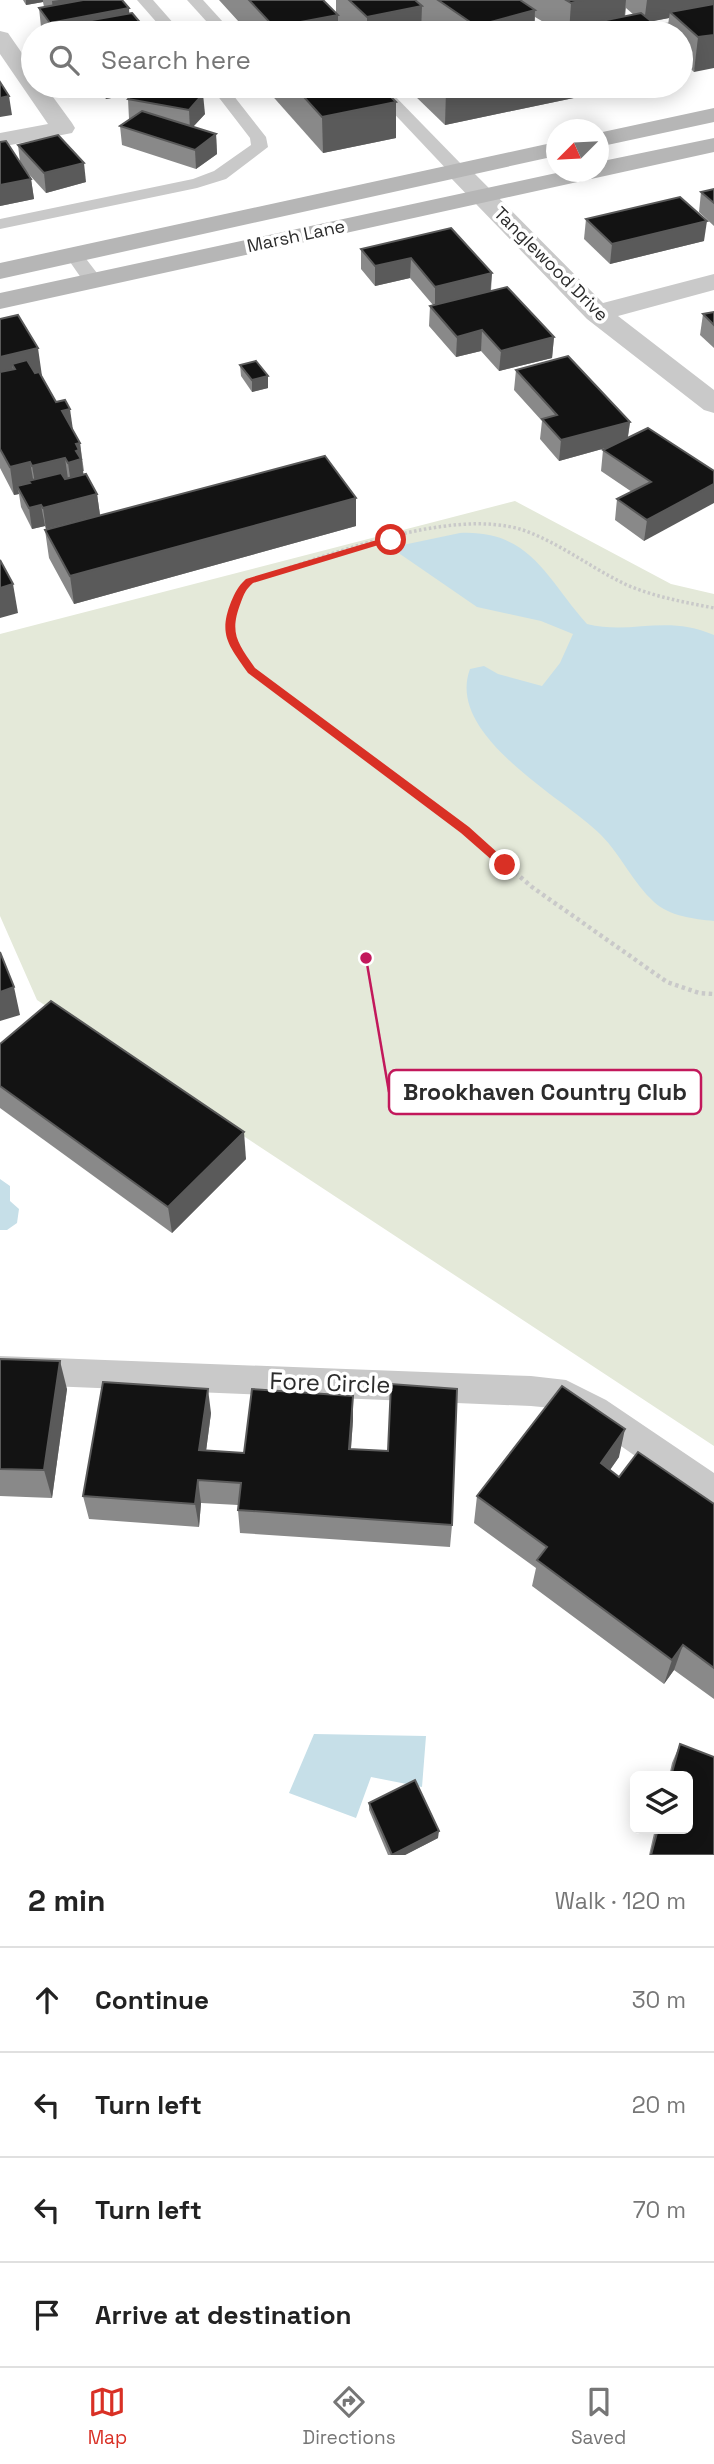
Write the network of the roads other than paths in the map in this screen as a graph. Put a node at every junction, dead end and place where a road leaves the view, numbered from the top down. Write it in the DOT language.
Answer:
graph roads {
  1 [pos="145,0"];
  2 [pos="195,0"];
  3 [pos="485,0"];
  4 [pos="714,18"];
  5 [pos="163,21"];
  6 [pos="214,21"];
  7 [pos="518,21"];
  8 [pos="693,22"];
  9 [pos="0,38"];
  10 [pos="21,69"];
  11 [pos="42,98"];
  12 [pos="228,98"];
  13 [pos="391,98"];
  14 [pos="714,115"];
  15 [pos="609,138"];
  16 [pos="0,140"];
  17 [pos="714,145"];
  18 [pos="546,151"];
  19 [pos="609,168"];
  20 [pos="458,170"];
  21 [pos="547,182"];
  22 [pos="483,196"];
  23 [pos="0,224"];
  24 [pos="74,255"];
  25 [pos="0,271"];
  26 [pos="93,281"];
  27 [pos="714,282"];
  28 [pos="0,301"];
  29 [pos="597,313"];
  30 [pos="714,404"];
  31 [pos="0,1370"];
  32 [pos="714,1492"];
  1 -- 5 [label="lane"];
  2 -- 6 [label="lane"];
  3 -- 7 [label="lane"];
  4 -- 8 [label="lane"];
  9 -- 10 [label="street"];
  11 -- 16 [label="street"];
  12 -- 23 [label="lane"];
  13 -- 20 [label="lane"];
  14 -- 15 [label="main road"];
  17 -- 19 [label="main road"];
  18 -- 20 [label="main road, Marsh Lane"];
  20 -- 22 [label="street, Tanglewood Drive"];
  20 -- 24 [label="main road, Marsh Lane"];
  21 -- 22 [label="main road, Marsh Lane"];
  22 -- 26 [label="main road, Marsh Lane"];
  22 -- 29 [label="street, Tanglewood Drive"];
  24 -- 25 [label="main road, Marsh Lane"];
  24 -- 26 [label="lane"];
  26 -- 28 [label="main road, Marsh Lane"];
  27 -- 29 [label="street"];
  29 -- 30 [label="street, Tanglewood Drive"];
  31 -- 32 [label="lane, Fore Circle"];
}
